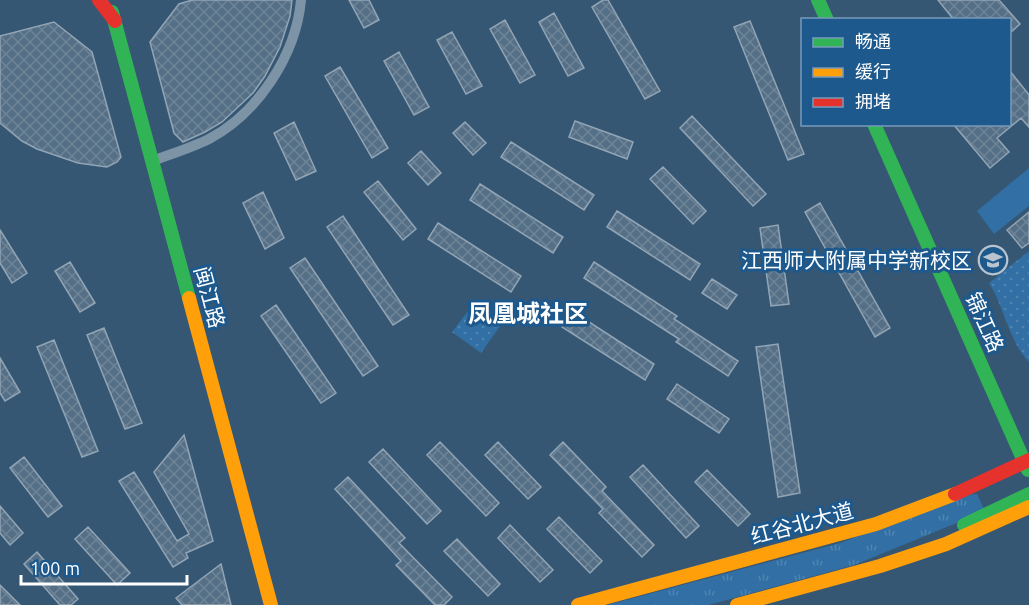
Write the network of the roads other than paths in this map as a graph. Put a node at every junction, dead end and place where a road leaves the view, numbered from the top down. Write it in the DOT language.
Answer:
graph roads {
  1 [pos="99,0"];
  2 [pos="109,0"];
  3 [pos="118,0"];
  4 [pos="301,0"];
  5 [pos="818,0"];
  6 [pos="826,18"];
  7 [pos="115,21"];
  8 [pos="875,126"];
  9 [pos="152,161"];
  10 [pos="1028,465"];
  11 [pos="1029,494"];
  12 [pos="1029,507"];
  13 [pos="880,566"];
  14 [pos="271,605"];
  15 [pos="578,605"];
  16 [pos="739,605"];
  1 -- 7 [label="main road"];
  2 -- 7 [label="main road, 闽江路"];
  3 -- 7 [label="main road"];
  4 -- 9 [label="street"];
  5 -- 6 [label="main road"];
  7 -- 9 [label="main road, 闽江路"];
  8 -- 10 [label="main road, 锦江路"];
  9 -- 14 [label="main road, 闽江路"];
  10 -- 15 [label="main road, 红谷北大道"];
  11 -- 13 [label="main road"];
  12 -- 13 [label="main road"];
  13 -- 16 [label="main road"];
}
